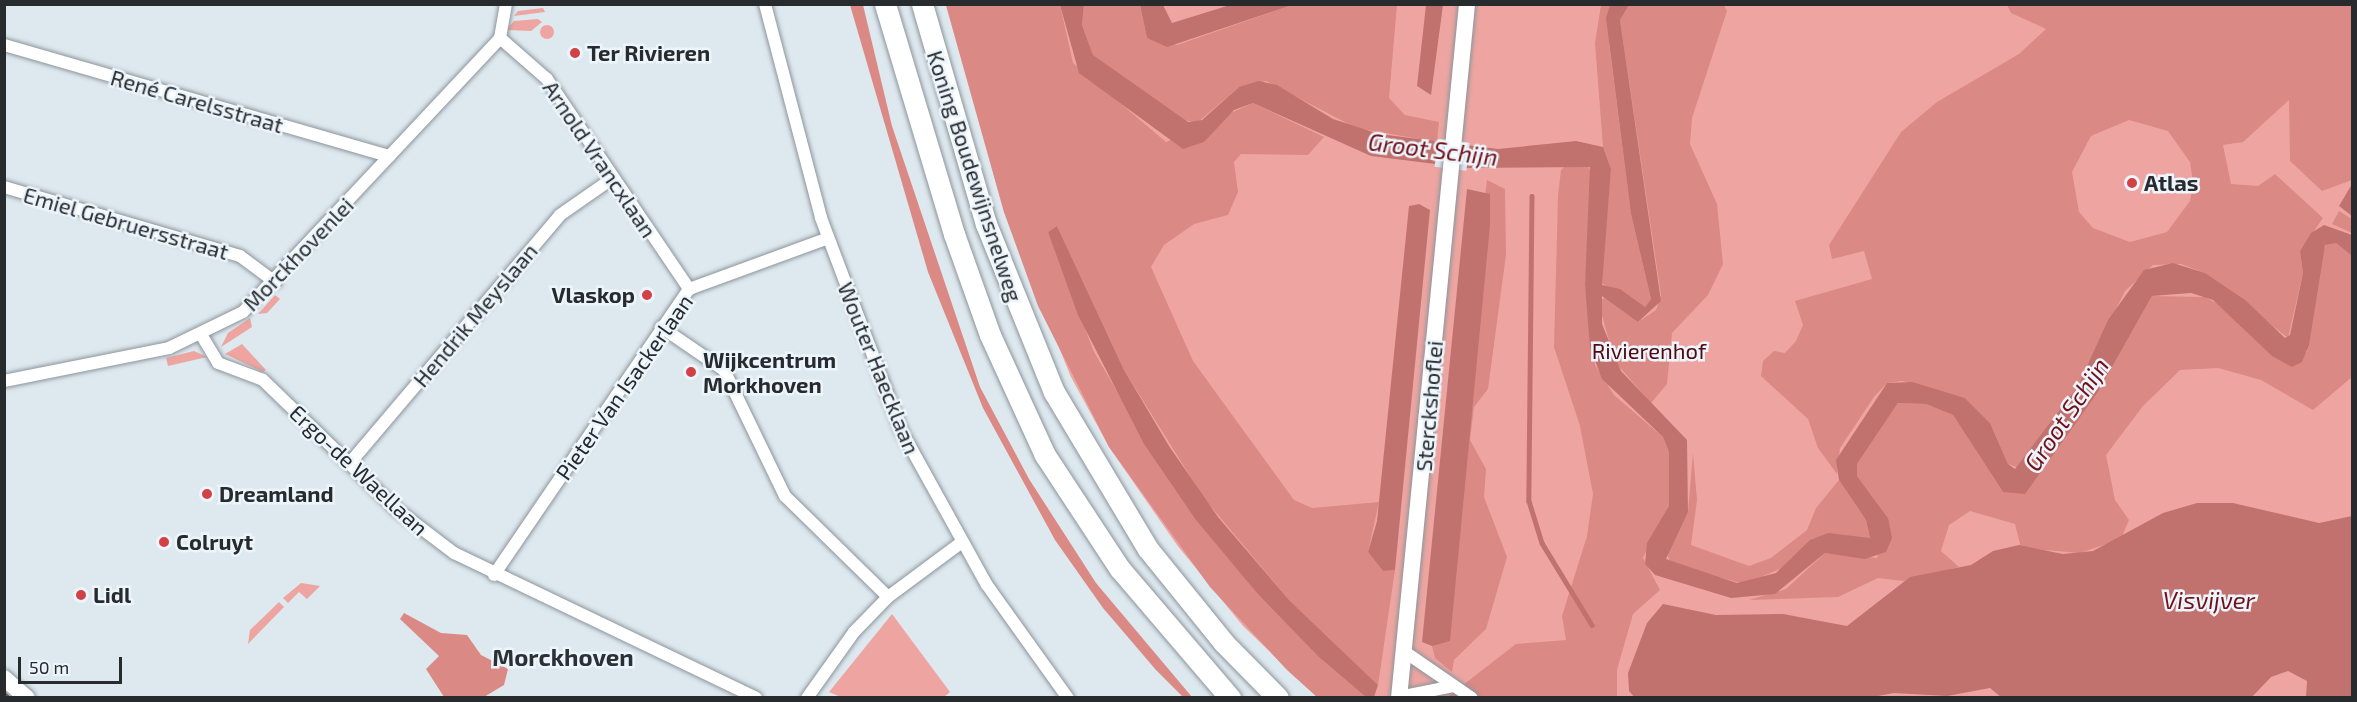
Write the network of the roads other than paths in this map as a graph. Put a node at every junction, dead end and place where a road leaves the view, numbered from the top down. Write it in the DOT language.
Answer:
graph roads {
  1 [pos="506,4"];
  2 [pos="765,4"];
  3 [pos="885,4"];
  4 [pos="922,4"];
  5 [pos="1467,4"];
  6 [pos="500,38"];
  7 [pos="4,45"];
  8 [pos="389,156"];
  9 [pos="613,178"];
  10 [pos="4,187"];
  11 [pos="828,238"];
  12 [pos="275,282"];
  13 [pos="689,289"];
  14 [pos="661,327"];
  15 [pos="202,336"];
  16 [pos="4,381"];
  17 [pos="349,464"];
  18 [pos="962,542"];
  19 [pos="494,575"];
  20 [pos="888,597"];
  21 [pos="1405,652"];
  22 [pos="4,678"];
  23 [pos="1453,686"];
  24 [pos="1399,697"];
  25 [pos="27,698"];
  26 [pos="756,698"];
  27 [pos="807,698"];
  28 [pos="1068,698"];
  29 [pos="1230,698"];
  30 [pos="1278,698"];
  31 [pos="1472,698"];
  1 -- 6 [label="street"];
  2 -- 11 [label="street, Wouter Haecklaan"];
  3 -- 29 [label="highway, Koning Boudewijnsnelweg"];
  4 -- 30 [label="highway, Koning Boudewijnsnelweg"];
  5 -- 21 [label="street, Sterckshoflei"];
  6 -- 8 [label="street, Morckhovenlei"];
  6 -- 9 [label="street, Arnold Vrancxlaan"];
  7 -- 8 [label="street, René Carelsstraat"];
  8 -- 12 [label="street, Morckhovenlei"];
  9 -- 13 [label="street, Arnold Vrancxlaan"];
  9 -- 17 [label="street, Hendrik Meyslaan"];
  10 -- 12 [label="street, Emiel Gebruersstraat"];
  11 -- 13 [label="street, Pieter Van Isackerlaan"];
  11 -- 18 [label="street, Wouter Haecklaan"];
  12 -- 15 [label="street, Morckhovenlei"];
  13 -- 14 [label="street, Pieter Van Isackerlaan"];
  14 -- 19 [label="street, Pieter Van Isackerlaan"];
  14 -- 20 [label="street"];
  15 -- 16 [label="street, Morckhovenlei"];
  15 -- 17 [label="street, Ergo-de Waellaan"];
  17 -- 19 [label="street, Ergo-de Waellaan"];
  18 -- 20 [label="street"];
  18 -- 28 [label="street, Wouter Haecklaan"];
  19 -- 26 [label="street, Ergo-de Waellaan"];
  20 -- 27 [label="street"];
  21 -- 23 [label="street"];
  21 -- 24 [label="street, Sterckshoflei"];
  22 -- 25 [label="street"];
  23 -- 24 [label="street"];
  23 -- 31 [label="street"];
}
